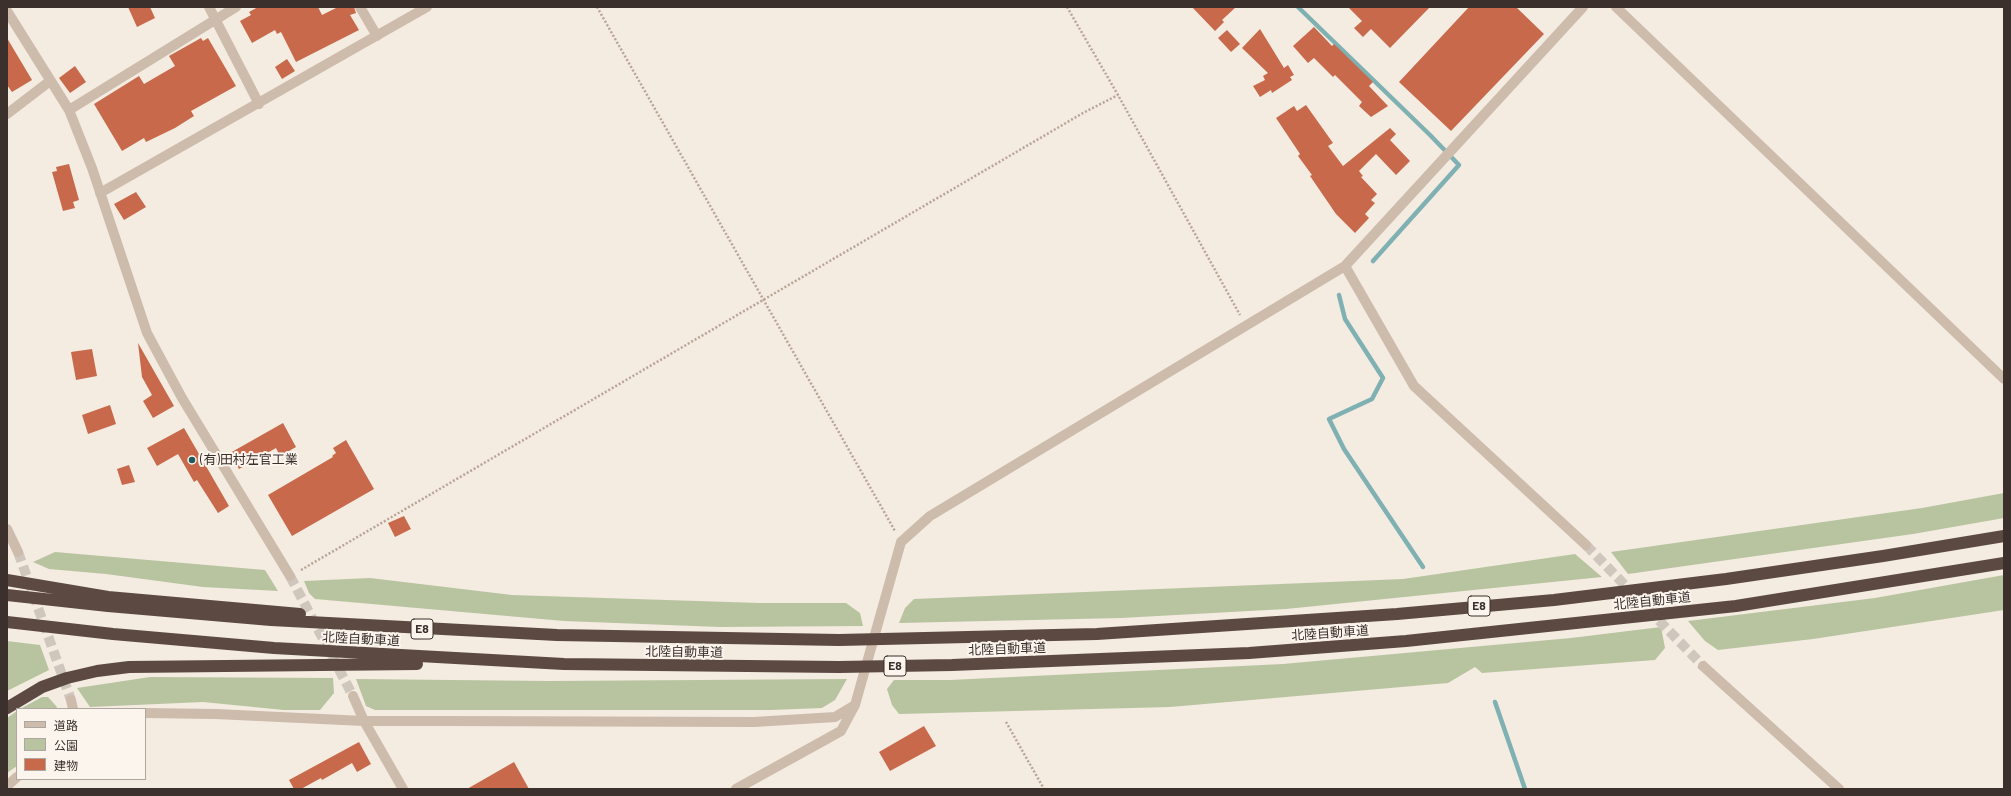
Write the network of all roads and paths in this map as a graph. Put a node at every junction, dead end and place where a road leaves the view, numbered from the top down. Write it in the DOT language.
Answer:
graph roads {
  1 [pos="209,7"];
  2 [pos="236,7"];
  3 [pos="360,7"];
  4 [pos="427,7"];
  5 [pos="597,7"];
  6 [pos="1067,7"];
  7 [pos="1583,7"];
  8 [pos="1616,7"];
  9 [pos="7,11"];
  10 [pos="214,20"];
  11 [pos="377,36"];
  12 [pos="50,81"];
  13 [pos="1118,95"];
  14 [pos="258,104"];
  15 [pos="69,110"];
  16 [pos="7,114"];
  17 [pos="100,193"];
  18 [pos="1345,266"];
  19 [pos="765,300"];
  20 [pos="1246,326"];
  21 [pos="2004,379"];
  22 [pos="7,529"];
  23 [pos="2004,536"];
  24 [pos="901,542"];
  25 [pos="1586,545"];
  26 [pos="18,552"];
  27 [pos="2004,564"];
  28 [pos="290,576"];
  29 [pos="7,580"];
  30 [pos="7,595"];
  31 [pos="7,622"];
  32 [pos="410,628"];
  33 [pos="564,664"];
  34 [pos="1704,666"];
  35 [pos="353,696"];
  36 [pos="855,705"];
  37 [pos="7,708"];
  38 [pos="146,713"];
  39 [pos="364,721"];
  40 [pos="1006,722"];
  41 [pos="16,778"];
  42 [pos="7,786"];
  43 [pos="403,789"];
  44 [pos="736,789"];
  45 [pos="1044,789"];
  46 [pos="1839,789"];
  1 -- 10 [label="street"];
  2 -- 10 [label="street"];
  3 -- 11 [label="street"];
  4 -- 11 [label="street"];
  5 -- 19 [label="path"];
  6 -- 13 [label="path"];
  7 -- 18 [label="street"];
  8 -- 21 [label="street"];
  9 -- 12 [label="street"];
  10 -- 14 [label="street"];
  10 -- 15 [label="street"];
  11 -- 14 [label="street"];
  12 -- 15 [label="street"];
  12 -- 16 [label="street"];
  13 -- 19 [label="path"];
  13 -- 20 [label="path"];
  14 -- 17 [label="street"];
  15 -- 17 [label="street"];
  17 -- 28 [label="street"];
  18 -- 20 [label="street"];
  18 -- 25 [label="street"];
  19 -- 24 [label="path"];
  19 -- 28 [label="path"];
  20 -- 24 [label="street"];
  22 -- 26 [label="street"];
  23 -- 32 [label="highway, 北陸自動車道 / E8"];
  24 -- 36 [label="street"];
  27 -- 33 [label="highway, 北陸自動車道 / E8"];
  29 -- 32 [label="highway"];
  30 -- 32 [label="highway, 北陸自動車道 / E8"];
  31 -- 33 [label="highway, 北陸自動車道 / E8"];
  33 -- 37 [label="highway"];
  34 -- 46 [label="street"];
  35 -- 39 [label="street"];
  36 -- 39 [label="street"];
  36 -- 44 [label="street"];
  38 -- 39 [label="street"];
  39 -- 43 [label="street"];
  40 -- 45 [label="path"];
  41 -- 42 [label="street"];
}
